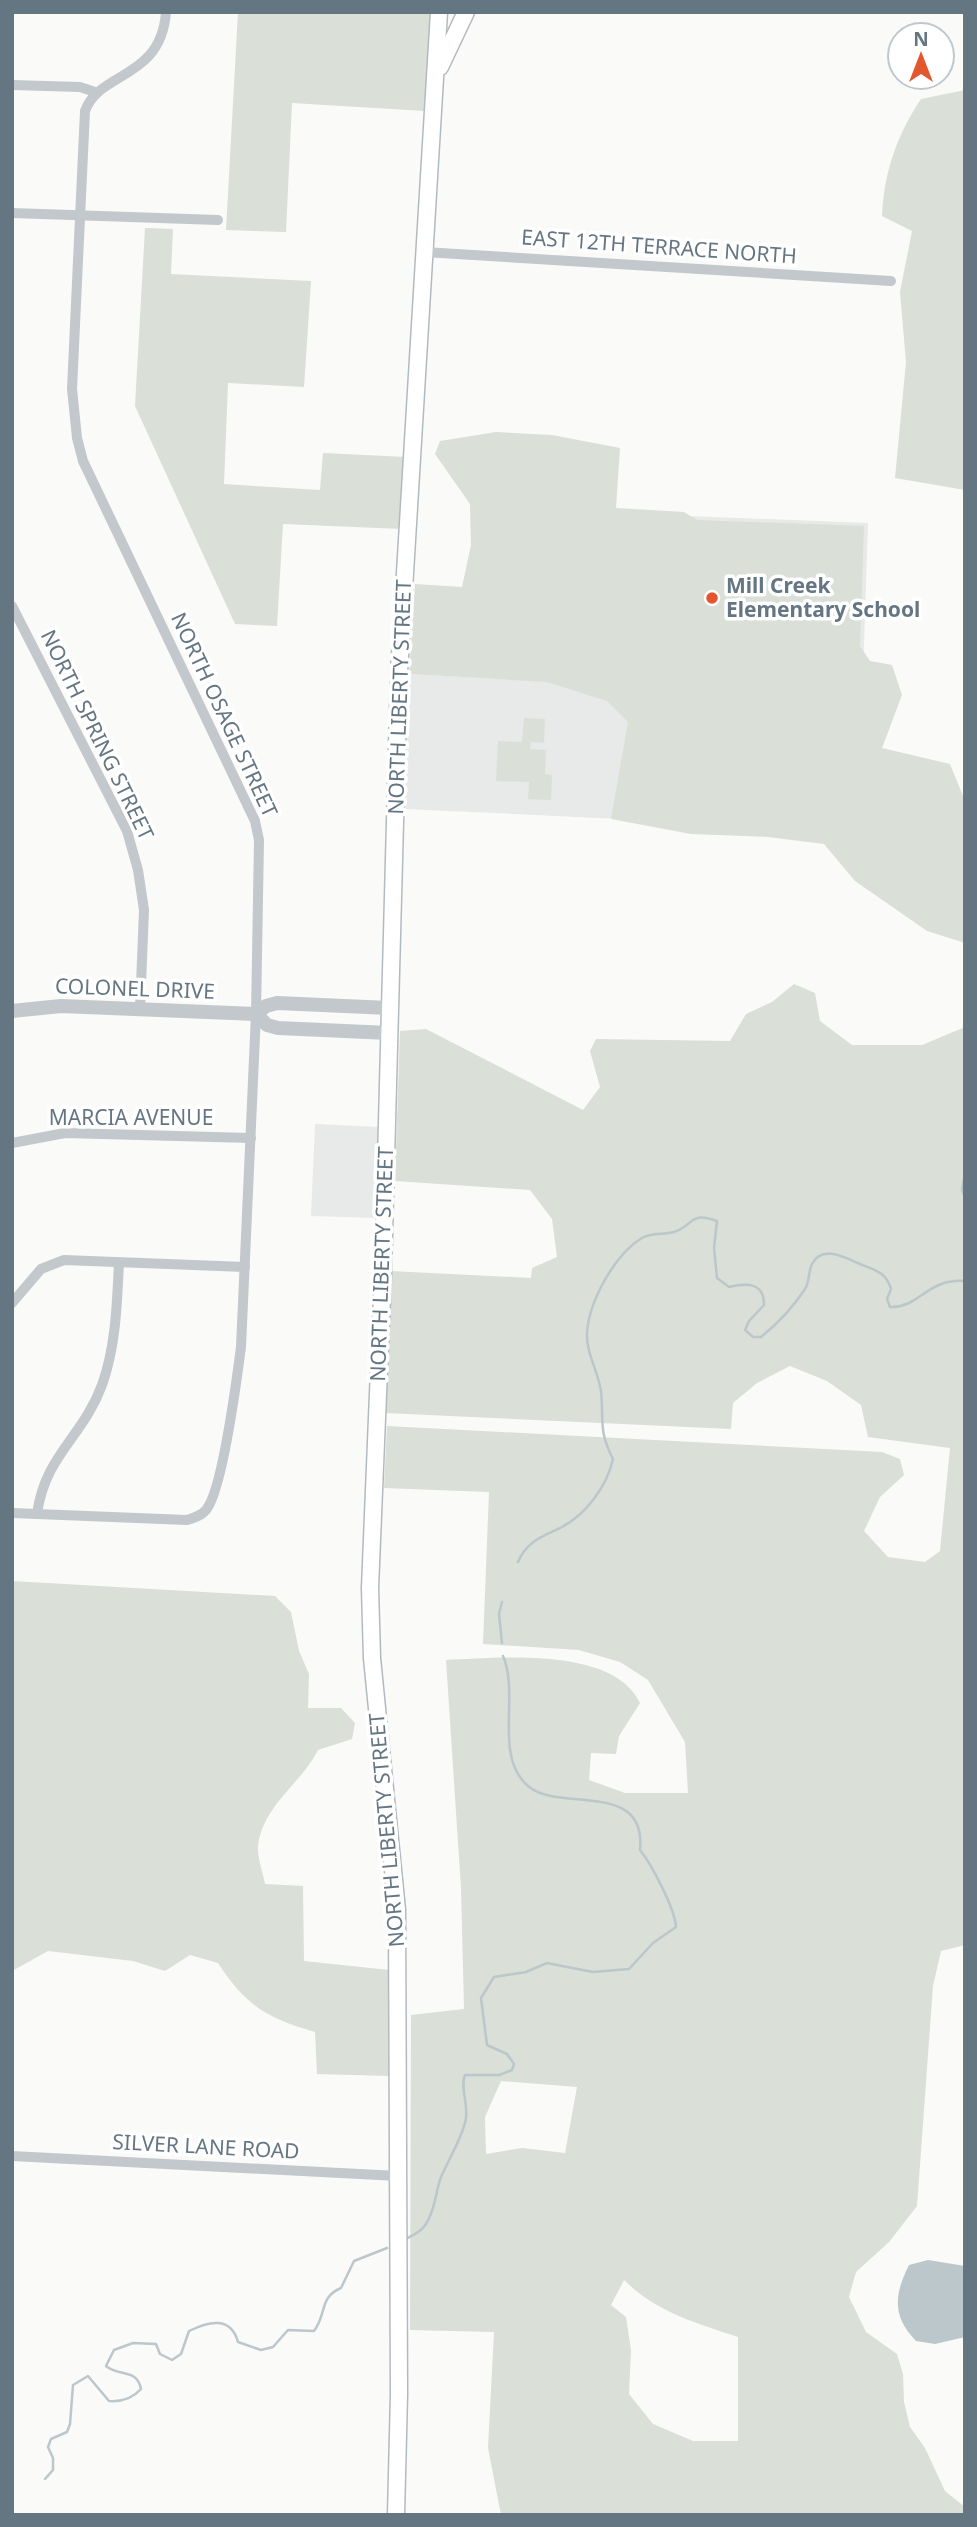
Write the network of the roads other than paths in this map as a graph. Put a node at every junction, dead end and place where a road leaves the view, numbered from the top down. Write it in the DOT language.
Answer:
graph roads {
  1 [pos="166,12"];
  2 [pos="439,12"];
  3 [pos="466,12"];
  4 [pos="435,76"];
  5 [pos="12,85"];
  6 [pos="95,92"];
  7 [pos="12,212"];
  8 [pos="80,214"];
  9 [pos="218,220"];
  10 [pos="424,252"];
  11 [pos="891,281"];
  12 [pos="12,606"];
  13 [pos="389,1008"];
  14 [pos="140,1009"];
  15 [pos="12,1011"];
  16 [pos="256,1014"];
  17 [pos="388,1033"];
  18 [pos="251,1139"];
  19 [pos="12,1143"];
  20 [pos="119,1262"];
  21 [pos="245,1267"];
  22 [pos="12,1303"];
  23 [pos="12,1513"];
  24 [pos="37,1514"];
  25 [pos="12,2156"];
  26 [pos="398,2176"];
  27 [pos="396,2515"];
  1 -- 6 [label="street"];
  2 -- 4 [label="main road, NORTH LIBERTY STREET"];
  3 -- 4 [label="main road"];
  4 -- 10 [label="main road, NORTH LIBERTY STREET"];
  5 -- 6 [label="street"];
  6 -- 8 [label="street, NORTH OSAGE STREET"];
  7 -- 8 [label="street"];
  8 -- 9 [label="street"];
  8 -- 16 [label="street, NORTH OSAGE STREET"];
  10 -- 11 [label="street, EAST 12TH TERRACE NORTH"];
  10 -- 13 [label="main road, NORTH LIBERTY STREET"];
  12 -- 14 [label="street, NORTH SPRING STREET"];
  13 -- 16 [label="street, COLONEL DRIVE"];
  13 -- 17 [label="main road, NORTH LIBERTY STREET"];
  14 -- 15 [label="street, COLONEL DRIVE"];
  14 -- 16 [label="street, COLONEL DRIVE"];
  16 -- 17 [label="street, COLONEL DRIVE"];
  16 -- 18 [label="street, NORTH OSAGE STREET"];
  17 -- 26 [label="main road, NORTH LIBERTY STREET"];
  18 -- 19 [label="street, MARCIA AVENUE"];
  18 -- 21 [label="street, NORTH OSAGE STREET"];
  20 -- 21 [label="street"];
  20 -- 22 [label="street"];
  20 -- 24 [label="street"];
  21 -- 24 [label="street, NORTH OSAGE STREET"];
  23 -- 24 [label="street"];
  25 -- 26 [label="street, SILVER LANE ROAD"];
  26 -- 27 [label="main road, NORTH LIBERTY STREET"];
}
